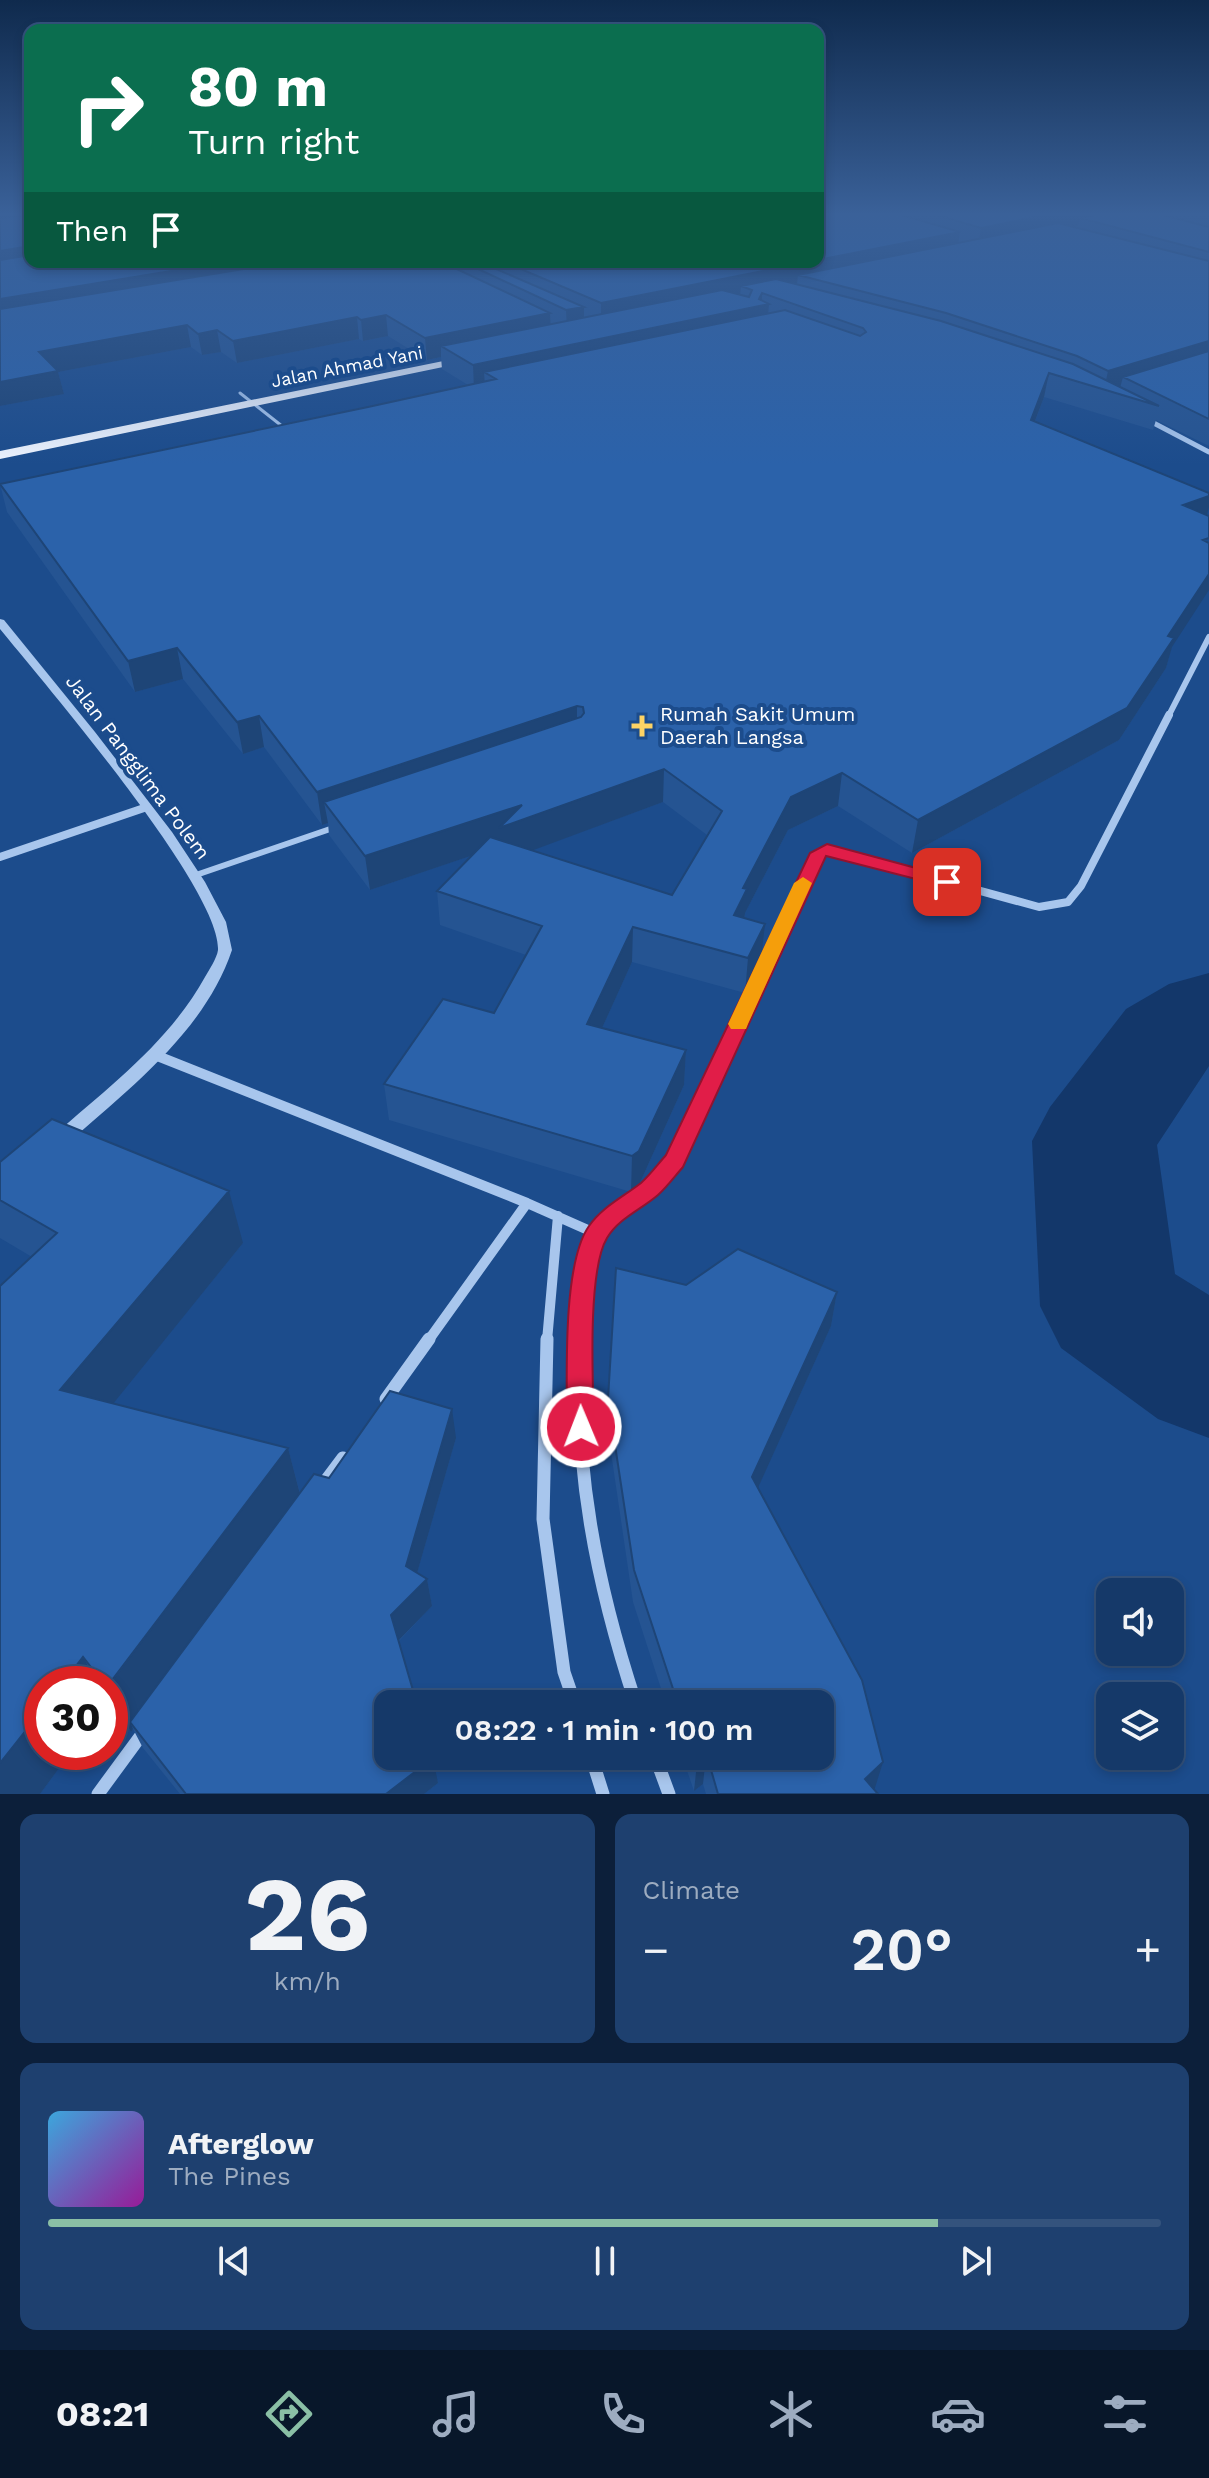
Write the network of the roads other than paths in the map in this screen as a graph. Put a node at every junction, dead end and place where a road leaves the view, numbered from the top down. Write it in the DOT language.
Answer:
graph roads {
  1 [pos="483,356"];
  2 [pos="260,388"];
  3 [pos="240,393"];
  4 [pos="225,396"];
  5 [pos="250,403"];
  6 [pos="1144,418"];
  7 [pos="275,435"];
  8 [pos="1209,452"];
  9 [pos="0,455"];
  10 [pos="0,622"];
  11 [pos="1209,637"];
  12 [pos="147,807"];
  13 [pos="343,824"];
  14 [pos="0,857"];
  15 [pos="196,875"];
  16 [pos="155,1055"];
  17 [pos="48,1150"];
  18 [pos="527,1203"];
  19 [pos="558,1216"];
  20 [pos="597,1234"];
  21 [pos="380,1407"];
  22 [pos="352,1445"];
  23 [pos="316,1496"];
  24 [pos="570,1690"];
  25 [pos="631,1690"];
  26 [pos="152,1720"];
  27 [pos="595,1770"];
  28 [pos="660,1770"];
  29 [pos="98,1794"];
  30 [pos="603,1794"];
  31 [pos="669,1794"];
  1 -- 5 [label="main road, Jalan Ahmad Yani"];
  2 -- 3 [label="main road"];
  3 -- 4 [label="main road"];
  3 -- 5 [label="lane"];
  5 -- 7 [label="lane"];
  5 -- 9 [label="main road, Jalan Ahmad Yani"];
  6 -- 8 [label="street"];
  10 -- 12 [label="street, Jalan Pangglima Polem"];
  11 -- 20 [label="street"];
  12 -- 14 [label="street"];
  12 -- 15 [label="street, Jalan Pangglima Polem"];
  13 -- 15 [label="lane"];
  15 -- 16 [label="street, Jalan Pangglima Polem"];
  16 -- 17 [label="street, Jalan Pangglima Polem"];
  16 -- 18 [label="street"];
  18 -- 19 [label="street"];
  18 -- 21 [label="street"];
  19 -- 20 [label="street"];
  19 -- 24 [label="street"];
  20 -- 25 [label="street"];
  22 -- 23 [label="street"];
  26 -- 29 [label="street"];
  27 -- 30 [label="street"];
  28 -- 31 [label="street"];
}
